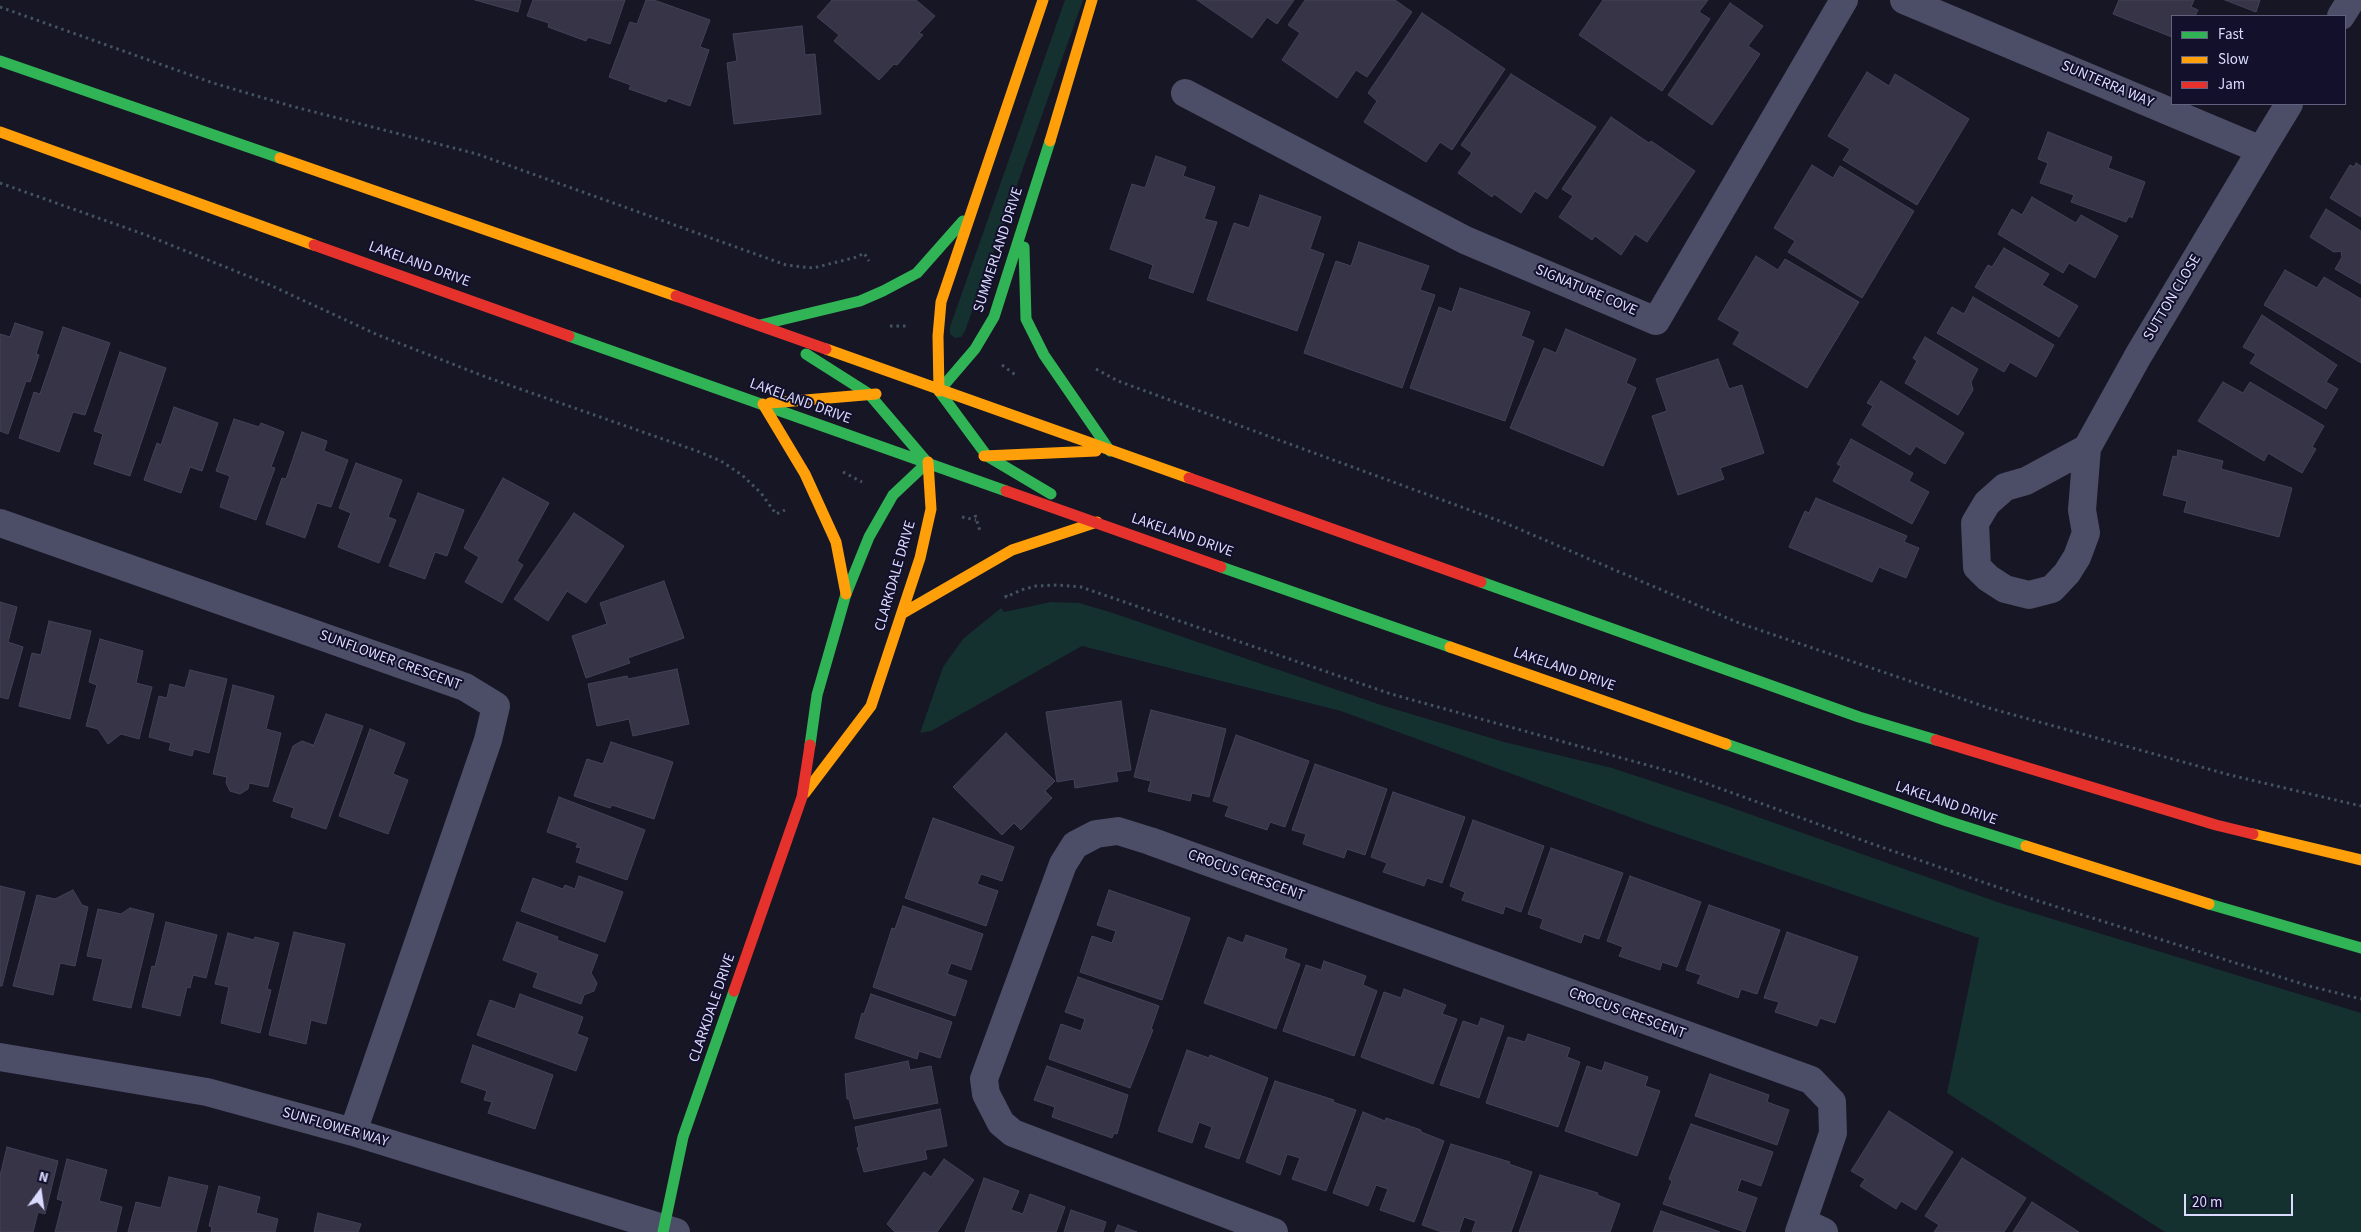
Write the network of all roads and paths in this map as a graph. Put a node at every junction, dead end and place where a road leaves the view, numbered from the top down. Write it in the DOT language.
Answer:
graph roads {
  1 [pos="1043,0"];
  2 [pos="1092,0"];
  3 [pos="1844,0"];
  4 [pos="1904,0"];
  5 [pos="2351,0"];
  6 [pos="0,7"];
  7 [pos="2342,15"];
  8 [pos="0,61"];
  9 [pos="1185,94"];
  10 [pos="2288,105"];
  11 [pos="0,132"];
  12 [pos="2261,150"];
  13 [pos="0,183"];
  14 [pos="971,212"];
  15 [pos="1024,228"];
  16 [pos="874,269"];
  17 [pos="760,325"];
  18 [pos="888,326"];
  19 [pos="909,326"];
  20 [pos="1091,364"];
  21 [pos="939,391"];
  22 [pos="909,392"];
  23 [pos="889,393"];
  24 [pos="869,394"];
  25 [pos="763,404"];
  26 [pos="2086,448"];
  27 [pos="1110,451"];
  28 [pos="987,456"];
  29 [pos="928,462"];
  30 [pos="840,470"];
  31 [pos="865,483"];
  32 [pos="792,506"];
  33 [pos="974,512"];
  34 [pos="1097,522"];
  35 [pos="0,524"];
  36 [pos="981,536"];
  37 [pos="846,594"];
  38 [pos="1006,595"];
  39 [pos="903,614"];
  40 [pos="802,796"];
  41 [pos="2361,806"];
  42 [pos="2361,860"];
  43 [pos="2361,948"];
  44 [pos="2361,999"];
  45 [pos="0,1057"];
  46 [pos="353,1132"];
  47 [pos="1809,1229"];
  48 [pos="668,1230"];
  49 [pos="1261,1230"];
  1 -- 14 [label="main road"];
  2 -- 15 [label="main road, SUMMERLAND DRIVE"];
  3 -- 9 [label="street, SIGNATURE COVE"];
  4 -- 12 [label="street, SUNTERRA WAY"];
  5 -- 7 [label="street"];
  6 -- 16 [label="path"];
  8 -- 17 [label="main road"];
  10 -- 12 [label="street"];
  11 -- 25 [label="main road, LAKELAND DRIVE"];
  12 -- 26 [label="street, SUTTON CLOSE"];
  13 -- 32 [label="path"];
  14 -- 17 [label="main road"];
  14 -- 21 [label="main road"];
  15 -- 21 [label="main road, SUMMERLAND DRIVE"];
  15 -- 27 [label="main road"];
  17 -- 21 [label="main road"];
  17 -- 24 [label="main road"];
  18 -- 19 [label="path"];
  20 -- 41 [label="path"];
  21 -- 22 [label="main road"];
  21 -- 27 [label="main road"];
  21 -- 28 [label="main road"];
  23 -- 24 [label="main road"];
  24 -- 25 [label="main road"];
  24 -- 29 [label="main road"];
  25 -- 29 [label="main road, LAKELAND DRIVE"];
  25 -- 37 [label="main road"];
  26 -- 26 [label="street, SUTTON CLOSE"];
  27 -- 28 [label="main road"];
  27 -- 42 [label="main road"];
  28 -- 29 [label="main road"];
  28 -- 34 [label="main road"];
  29 -- 34 [label="main road, LAKELAND DRIVE"];
  29 -- 37 [label="main road, CLARKDALE DRIVE"];
  29 -- 39 [label="main road, CLARKDALE DRIVE"];
  30 -- 31 [label="path"];
  33 -- 36 [label="path"];
  34 -- 39 [label="main road"];
  34 -- 43 [label="main road, LAKELAND DRIVE"];
  35 -- 46 [label="street, SUNFLOWER CRESCENT"];
  37 -- 40 [label="main road, CLARKDALE DRIVE"];
  38 -- 44 [label="path"];
  39 -- 40 [label="main road, CLARKDALE DRIVE"];
  40 -- 48 [label="main road, CLARKDALE DRIVE"];
  45 -- 46 [label="street, SUNFLOWER WAY"];
  46 -- 48 [label="street, SUNFLOWER WAY"];
  47 -- 49 [label="street, CROCUS CRESCENT"];
}
